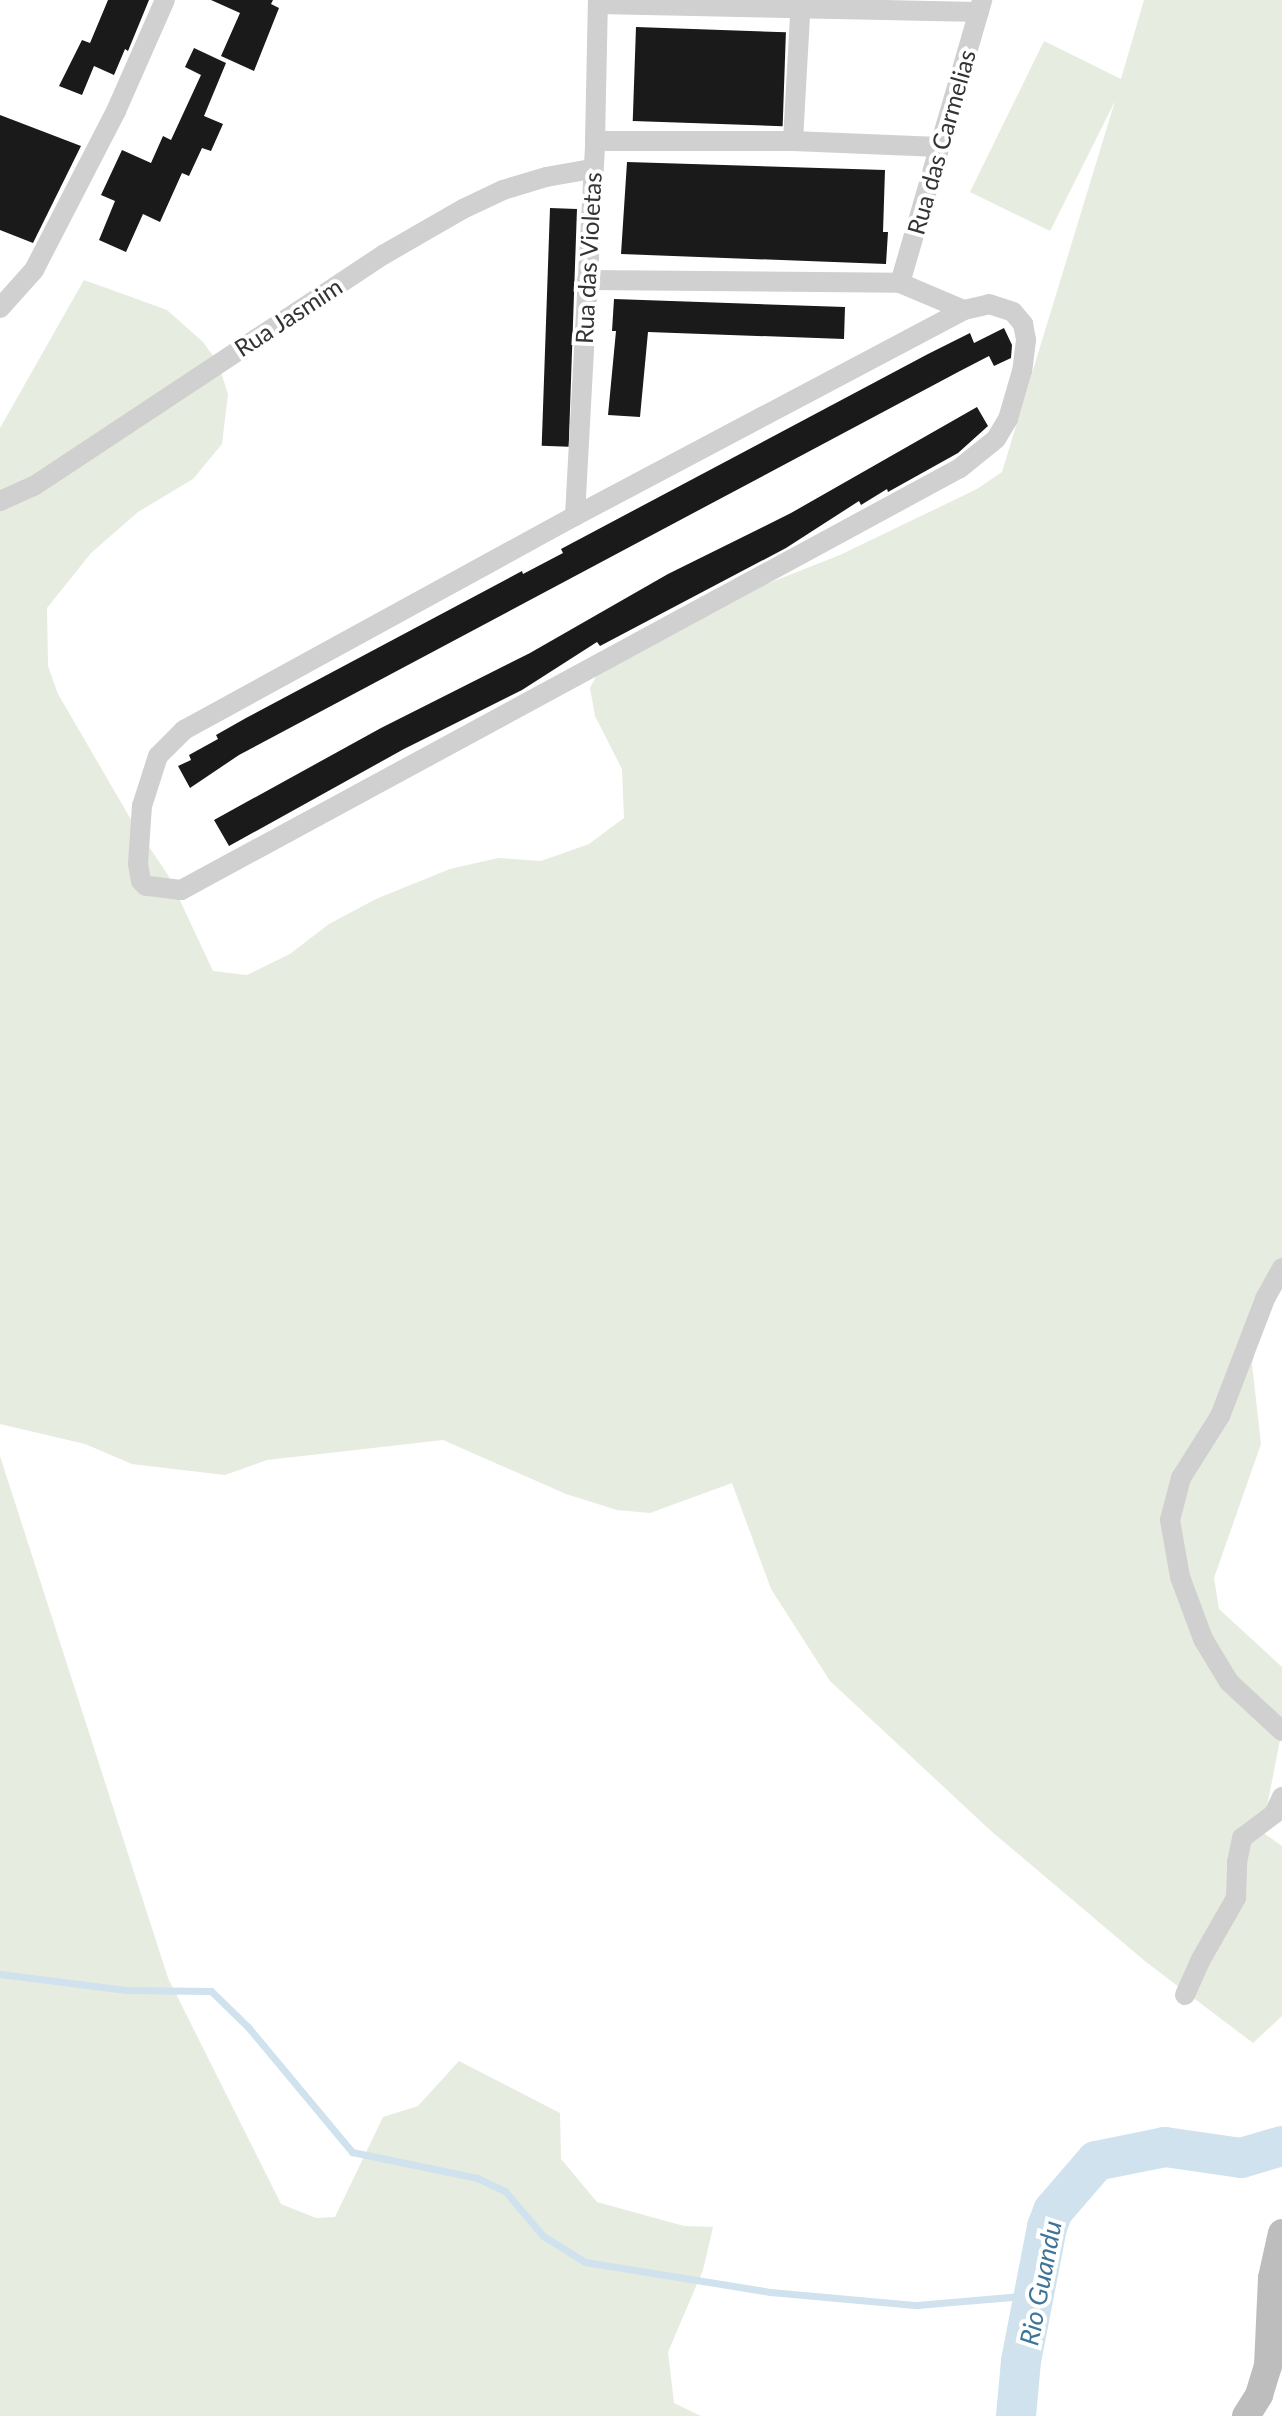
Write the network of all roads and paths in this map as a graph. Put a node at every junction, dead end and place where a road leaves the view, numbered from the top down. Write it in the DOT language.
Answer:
graph roads {
  1 [pos="165,0"];
  2 [pos="598,2"];
  3 [pos="800,4"];
  4 [pos="981,6"];
  5 [pos="595,141"];
  6 [pos="793,141"];
  7 [pos="939,147"];
  8 [pos="592,169"];
  9 [pos="587,280"];
  10 [pos="900,283"];
  11 [pos="0,308"];
  12 [pos="964,310"];
  13 [pos="0,501"];
  14 [pos="575,516"];
  15 [pos="1282,1268"];
  16 [pos="1282,1731"];
  17 [pos="1282,1797"];
  18 [pos="1185,1995"];
  19 [pos="1282,2233"];
  20 [pos="1246,2416"];
  1 -- 11 [label="street"];
  2 -- 3 [label="street"];
  2 -- 5 [label="street, Rua das Violetas"];
  3 -- 4 [label="street"];
  3 -- 6 [label="street"];
  4 -- 7 [label="street, Rua das Carmelias"];
  5 -- 6 [label="street"];
  5 -- 8 [label="street, Rua das Violetas"];
  6 -- 7 [label="street"];
  7 -- 10 [label="street, Rua das Carmelias"];
  8 -- 9 [label="street, Rua das Violetas"];
  8 -- 13 [label="street, Rua Jasmim"];
  9 -- 10 [label="street"];
  9 -- 14 [label="street, Rua das Violetas"];
  10 -- 12 [label="street"];
  12 -- 14 [label="street"];
  12 -- 14 [label="street"];
  15 -- 16 [label="street"];
  17 -- 18 [label="street"];
  19 -- 20 [label="street"];
}
